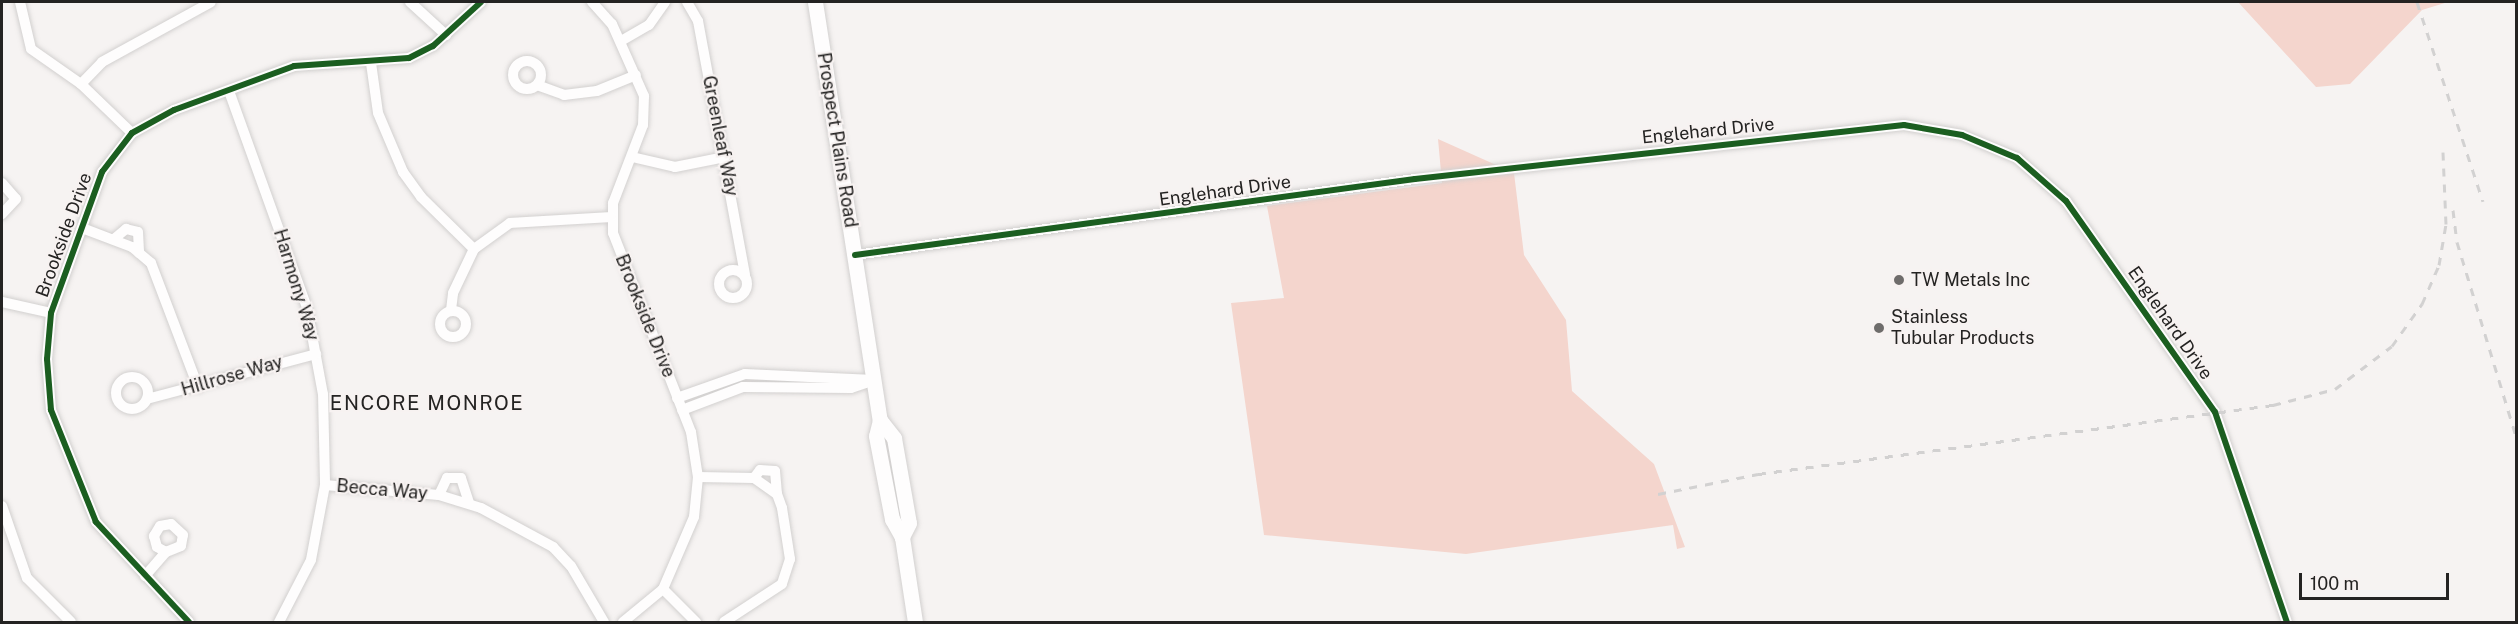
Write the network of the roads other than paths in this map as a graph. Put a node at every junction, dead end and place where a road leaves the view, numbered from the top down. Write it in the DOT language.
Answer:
graph roads {
  1 [pos="20,2"];
  2 [pos="211,2"];
  3 [pos="411,2"];
  4 [pos="481,2"];
  5 [pos="592,2"];
  6 [pos="665,2"];
  7 [pos="687,2"];
  8 [pos="815,2"];
  9 [pos="446,34"];
  10 [pos="621,41"];
  11 [pos="370,63"];
  12 [pos="636,75"];
  13 [pos="81,84"];
  14 [pos="537,85"];
  15 [pos="229,91"];
  16 [pos="132,132"];
  17 [pos="632,157"];
  18 [pos="725,157"];
  19 [pos="2,183"];
  20 [pos="2,214"];
  21 [pos="611,217"];
  22 [pos="82,228"];
  23 [pos="114,239"];
  24 [pos="474,249"];
  25 [pos="139,253"];
  26 [pos="855,255"];
  27 [pos="745,274"];
  28 [pos="2,302"];
  29 [pos="452,310"];
  30 [pos="51,313"];
  31 [pos="316,354"];
  32 [pos="874,380"];
  33 [pos="198,387"];
  34 [pos="677,398"];
  35 [pos="147,399"];
  36 [pos="682,410"];
  37 [pos="698,477"];
  38 [pos="754,478"];
  39 [pos="325,485"];
  40 [pos="777,494"];
  41 [pos="438,495"];
  42 [pos="469,502"];
  43 [pos="2,506"];
  44 [pos="166,552"];
  45 [pos="145,576"];
  46 [pos="663,589"];
  47 [pos="71,622"];
  48 [pos="189,622"];
  49 [pos="279,622"];
  50 [pos="604,622"];
  51 [pos="623,622"];
  52 [pos="696,622"];
  53 [pos="724,622"];
  54 [pos="915,622"];
  55 [pos="2287,622"];
  1 -- 13 [label="street"];
  2 -- 13 [label="street"];
  3 -- 9 [label="street"];
  4 -- 9 [label="street"];
  5 -- 10 [label="street"];
  6 -- 10 [label="street"];
  7 -- 18 [label="street, Greenleaf Way"];
  8 -- 26 [label="street, Prospect Plains Road"];
  9 -- 11 [label="street"];
  10 -- 12 [label="street"];
  11 -- 15 [label="street"];
  11 -- 24 [label="street"];
  12 -- 14 [label="street"];
  12 -- 17 [label="street"];
  13 -- 16 [label="street"];
  15 -- 16 [label="street"];
  15 -- 31 [label="street, Harmony Way"];
  16 -- 22 [label="street, Brookside Drive"];
  17 -- 18 [label="street"];
  17 -- 21 [label="street"];
  18 -- 27 [label="street, Greenleaf Way"];
  19 -- 20 [label="street"];
  21 -- 24 [label="street"];
  21 -- 34 [label="street, Brookside Drive"];
  22 -- 23 [label="street"];
  22 -- 30 [label="street, Brookside Drive"];
  23 -- 25 [label="street"];
  23 -- 25 [label="street"];
  24 -- 29 [label="street"];
  25 -- 33 [label="street"];
  26 -- 32 [label="street, Prospect Plains Road"];
  26 -- 55 [label="street, Englehard Drive"];
  28 -- 30 [label="street"];
  30 -- 45 [label="street, Brookside Drive"];
  31 -- 33 [label="street, Hillrose Way"];
  31 -- 39 [label="street, Harmony Way"];
  32 -- 34 [label="street"];
  32 -- 36 [label="street"];
  32 -- 54 [label="street, Prospect Plains Road"];
  33 -- 35 [label="street, Hillrose Way"];
  34 -- 36 [label="street, Brookside Drive"];
  36 -- 37 [label="street, Brookside Drive"];
  37 -- 38 [label="street"];
  37 -- 46 [label="street, Brookside Drive"];
  38 -- 40 [label="street"];
  38 -- 40 [label="street"];
  39 -- 41 [label="street, Becca Way"];
  39 -- 49 [label="street, Harmony Way"];
  40 -- 53 [label="street"];
  41 -- 42 [label="street, Becca Way"];
  41 -- 42 [label="street, Becca Way"];
  42 -- 50 [label="street, Becca Way"];
  43 -- 47 [label="street"];
  44 -- 45 [label="street"];
  45 -- 48 [label="street, Brookside Drive"];
  46 -- 51 [label="street, Brookside Drive"];
  46 -- 52 [label="street"];
}
